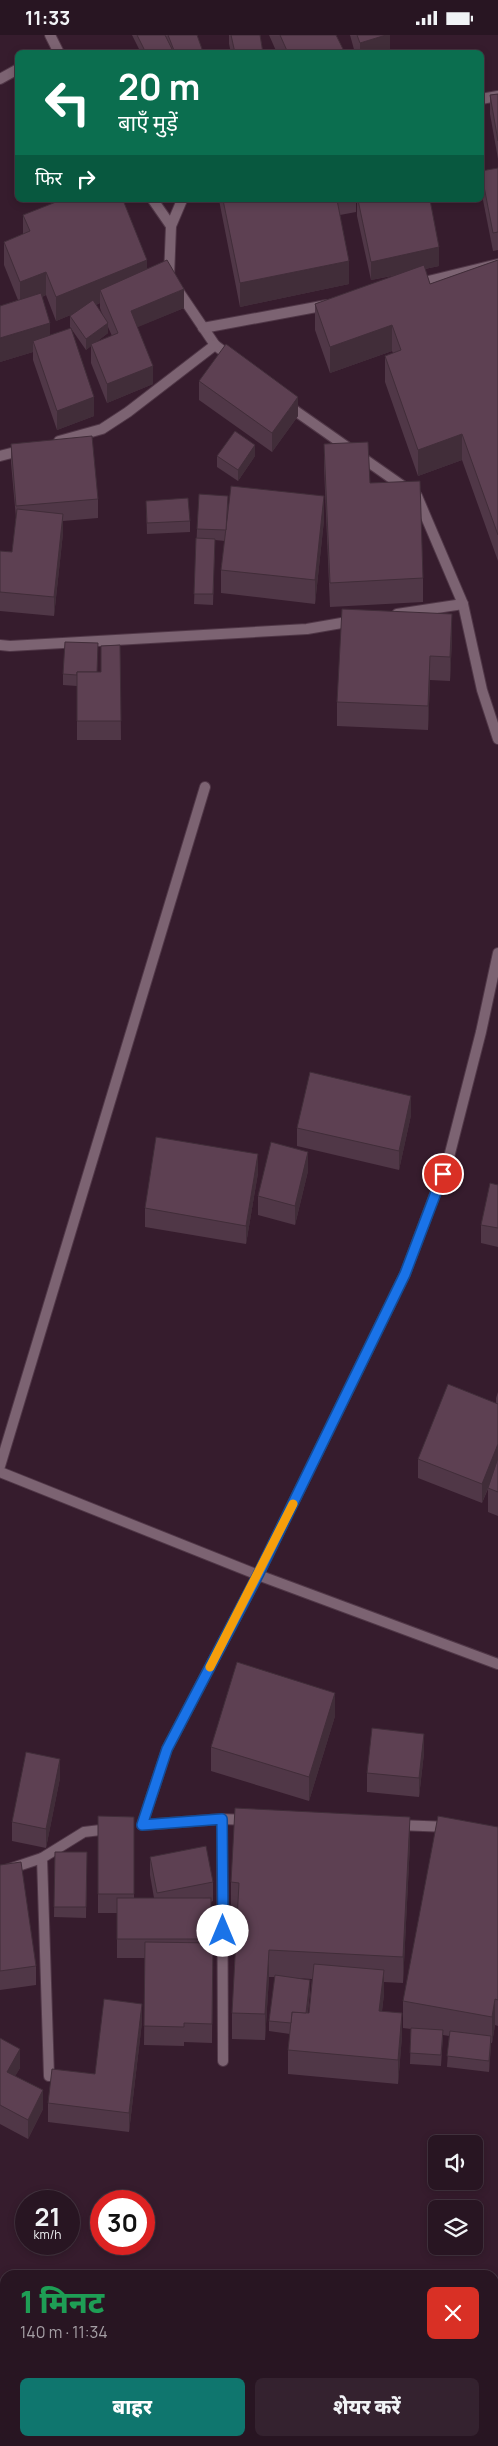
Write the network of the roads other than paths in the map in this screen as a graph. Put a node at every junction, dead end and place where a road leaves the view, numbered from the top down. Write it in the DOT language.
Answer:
graph roads {
  1 [pos="50,35"];
  2 [pos="58,50"];
  3 [pos="15,71"];
  4 [pos="0,79"];
  5 [pos="498,96"];
  6 [pos="484,98"];
  7 [pos="154,202"];
  8 [pos="181,202"];
  9 [pos="171,226"];
  10 [pos="498,264"];
  11 [pos="401,287"];
  12 [pos="333,304"];
  13 [pos="203,328"];
  14 [pos="215,345"];
  15 [pos="238,363"];
  16 [pos="280,399"];
  17 [pos="0,456"];
  18 [pos="463,604"];
  19 [pos="385,616"];
  20 [pos="366,619"];
  21 [pos="0,645"];
  22 [pos="498,739"];
  23 [pos="204,787"];
  24 [pos="498,953"];
  25 [pos="0,1467"];
  26 [pos="0,1472"];
  27 [pos="258,1575"];
  28 [pos="498,1665"];
  29 [pos="222,1819"];
  30 [pos="262,1820"];
  31 [pos="389,1825"];
  32 [pos="132,1826"];
  33 [pos="459,1827"];
  34 [pos="42,1858"];
  35 [pos="0,1872"];
  36 [pos="223,2061"];
  37 [pos="49,2075"];
  1 -- 2 [label="street"];
  3 -- 4 [label="street"];
  5 -- 6 [label="street"];
  7 -- 9 [label="street"];
  8 -- 9 [label="street"];
  9 -- 13 [label="street"];
  10 -- 11 [label="street"];
  12 -- 13 [label="street"];
  13 -- 14 [label="street"];
  14 -- 15 [label="street"];
  14 -- 17 [label="street"];
  16 -- 18 [label="street"];
  18 -- 19 [label="street"];
  18 -- 22 [label="street"];
  20 -- 21 [label="street"];
  23 -- 25 [label="street"];
  24 -- 27 [label="street"];
  26 -- 27 [label="street"];
  27 -- 28 [label="street"];
  27 -- 32 [label="street"];
  29 -- 30 [label="street"];
  29 -- 32 [label="street"];
  29 -- 36 [label="street"];
  31 -- 33 [label="street"];
  32 -- 34 [label="street"];
  34 -- 35 [label="street"];
  34 -- 37 [label="street"];
}
